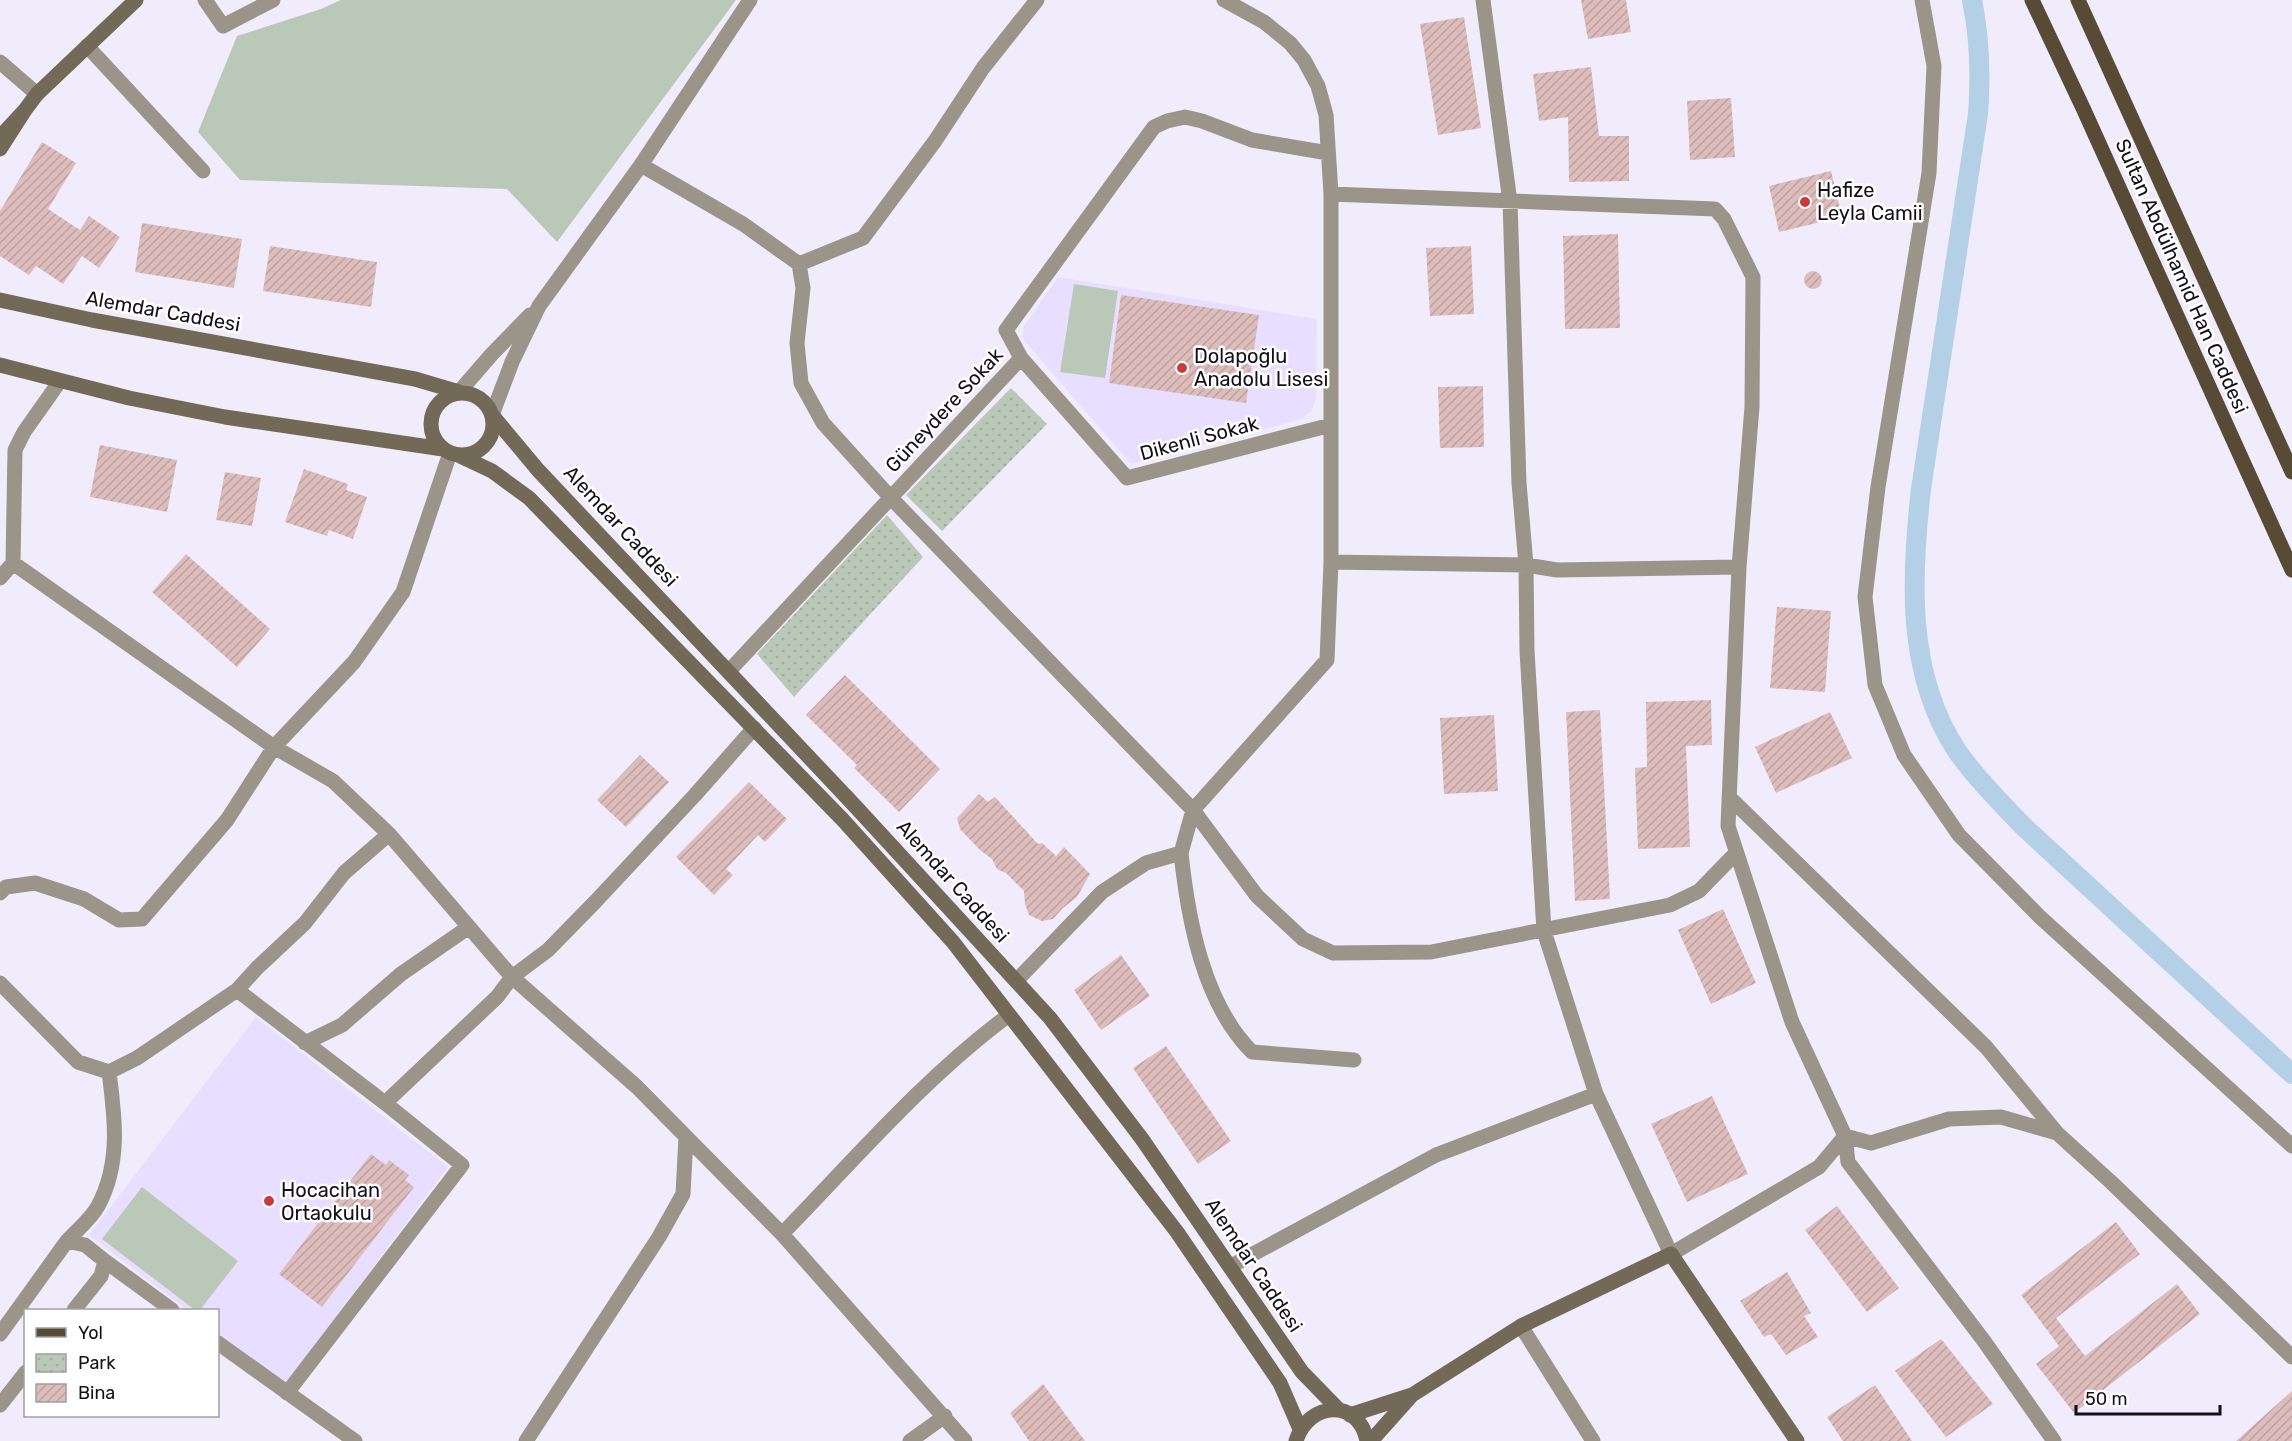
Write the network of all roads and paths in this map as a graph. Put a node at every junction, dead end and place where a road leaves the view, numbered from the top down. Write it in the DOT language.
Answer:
graph roads {
  1 [pos="136,0"];
  2 [pos="205,0"];
  3 [pos="273,0"];
  4 [pos="750,0"];
  5 [pos="1037,0"];
  6 [pos="1224,0"];
  7 [pos="1483,0"];
  8 [pos="1922,0"];
  9 [pos="2032,0"];
  10 [pos="2078,0"];
  11 [pos="87,46"];
  12 [pos="0,62"];
  13 [pos="37,94"];
  14 [pos="25,110"];
  15 [pos="0,137"];
  16 [pos="0,149"];
  17 [pos="1328,153"];
  18 [pos="641,165"];
  19 [pos="203,171"];
  20 [pos="1331,194"];
  21 [pos="1510,202"];
  22 [pos="799,264"];
  23 [pos="0,300"];
  24 [pos="539,306"];
  25 [pos="1021,358"];
  26 [pos="0,365"];
  27 [pos="60,381"];
  28 [pos="459,392"];
  29 [pos="492,415"];
  30 [pos="1331,425"];
  31 [pos="451,453"];
  32 [pos="2292,472"];
  33 [pos="891,498"];
  34 [pos="1331,562"];
  35 [pos="13,563"];
  36 [pos="1526,565"];
  37 [pos="1739,567"];
  38 [pos="2292,570"];
  39 [pos="0,578"];
  40 [pos="729,671"];
  41 [pos="754,728"];
  42 [pos="274,747"];
  43 [pos="1729,797"];
  44 [pos="1193,810"];
  45 [pos="389,834"];
  46 [pos="1181,853"];
  47 [pos="1735,854"];
  48 [pos="2,887"];
  49 [pos="469,927"];
  50 [pos="1544,931"];
  51 [pos="512,977"];
  52 [pos="1016,981"];
  53 [pos="0,982"];
  54 [pos="237,990"];
  55 [pos="1009,1015"];
  56 [pos="305,1043"];
  57 [pos="1354,1060"];
  58 [pos="110,1072"];
  59 [pos="1596,1094"];
  60 [pos="384,1104"];
  61 [pos="2057,1133"];
  62 [pos="1845,1136"];
  63 [pos="687,1137"];
  64 [pos="2292,1146"];
  65 [pos="782,1234"];
  66 [pos="67,1241"];
  67 [pos="1671,1254"];
  68 [pos="105,1261"];
  69 [pos="1231,1266"];
  70 [pos="76,1309"];
  71 [pos="169,1309"];
  72 [pos="1521,1326"];
  73 [pos="0,1335"];
  74 [pos="219,1344"];
  75 [pos="2292,1357"];
  76 [pos="24,1375"];
  77 [pos="287,1393"];
  78 [pos="1412,1395"];
  79 [pos="0,1405"];
  80 [pos="1345,1412"];
  81 [pos="945,1416"];
  82 [pos="1297,1438"];
  83 [pos="355,1441"];
  84 [pos="526,1441"];
  85 [pos="910,1441"];
  86 [pos="965,1441"];
  87 [pos="1369,1441"];
  88 [pos="1593,1441"];
  89 [pos="1797,1441"];
  90 [pos="2054,1441"];
  1 -- 11 [label="main road"];
  2 -- 3 [label="street"];
  4 -- 18 [label="street"];
  5 -- 22 [label="street"];
  6 -- 17 [label="street"];
  7 -- 21 [label="street"];
  8 -- 64 [label="street"];
  9 -- 38 [label="main road, Sultan Abdülhamid Han Caddesi"];
  10 -- 32 [label="main road, Sultan Abdülhamid Han Caddesi"];
  11 -- 13 [label="main road"];
  11 -- 19 [label="street"];
  12 -- 13 [label="street"];
  13 -- 14 [label="main road"];
  14 -- 15 [label="main road"];
  14 -- 16 [label="main road"];
  17 -- 20 [label="street"];
  17 -- 25 [label="street, Güneydere Sokak"];
  18 -- 22 [label="street"];
  18 -- 24 [label="street"];
  20 -- 21 [label="street"];
  20 -- 30 [label="street"];
  21 -- 36 [label="street"];
  21 -- 37 [label="street"];
  22 -- 33 [label="street"];
  23 -- 28 [label="main road, Alemdar Caddesi"];
  24 -- 28 [label="street"];
  24 -- 29 [label="street"];
  25 -- 30 [label="street, Dikenli Sokak"];
  25 -- 33 [label="street, Güneydere Sokak"];
  26 -- 27 [label="main road, Alemdar Caddesi"];
  27 -- 31 [label="main road, Alemdar Caddesi"];
  27 -- 35 [label="street"];
  28 -- 29 [label="main road"];
  28 -- 31 [label="main road"];
  29 -- 31 [label="main road"];
  29 -- 40 [label="main road, Alemdar Caddesi"];
  30 -- 34 [label="street"];
  31 -- 41 [label="main road, Alemdar Caddesi"];
  31 -- 42 [label="street"];
  33 -- 40 [label="street, Güneydere Sokak"];
  33 -- 44 [label="street"];
  34 -- 36 [label="street"];
  34 -- 44 [label="street"];
  35 -- 39 [label="street"];
  35 -- 42 [label="street"];
  36 -- 37 [label="street"];
  36 -- 50 [label="street"];
  37 -- 43 [label="street"];
  40 -- 52 [label="main road, Alemdar Caddesi"];
  41 -- 51 [label="street"];
  41 -- 55 [label="main road, Alemdar Caddesi"];
  42 -- 45 [label="street"];
  42 -- 48 [label="street"];
  43 -- 47 [label="street"];
  43 -- 61 [label="street"];
  44 -- 46 [label="street"];
  44 -- 50 [label="street"];
  45 -- 49 [label="street"];
  45 -- 54 [label="street"];
  46 -- 52 [label="street"];
  46 -- 57 [label="street"];
  47 -- 50 [label="street"];
  47 -- 62 [label="street"];
  49 -- 51 [label="street"];
  49 -- 56 [label="street"];
  50 -- 59 [label="street"];
  51 -- 60 [label="street"];
  51 -- 63 [label="street"];
  52 -- 69 [label="main road, Alemdar Caddesi"];
  53 -- 58 [label="street"];
  54 -- 56 [label="street"];
  54 -- 58 [label="street"];
  55 -- 65 [label="street"];
  55 -- 82 [label="main road, Alemdar Caddesi"];
  56 -- 60 [label="street"];
  58 -- 66 [label="street"];
  59 -- 67 [label="street"];
  59 -- 69 [label="street"];
  60 -- 77 [label="street"];
  61 -- 62 [label="street"];
  61 -- 75 [label="street"];
  62 -- 67 [label="street"];
  62 -- 90 [label="street"];
  63 -- 65 [label="street"];
  63 -- 84 [label="street"];
  65 -- 81 [label="street"];
  66 -- 68 [label="street"];
  66 -- 73 [label="street"];
  67 -- 72 [label="main road"];
  67 -- 89 [label="main road"];
  68 -- 70 [label="street"];
  68 -- 71 [label="street"];
  69 -- 80 [label="main road, Alemdar Caddesi"];
  72 -- 78 [label="main road"];
  72 -- 88 [label="street"];
  74 -- 77 [label="street"];
  76 -- 79 [label="street"];
  77 -- 83 [label="street"];
  78 -- 80 [label="main road"];
  78 -- 87 [label="main road"];
  80 -- 82 [label="main road"];
  80 -- 87 [label="main road, Alemdar Caddesi"];
  81 -- 85 [label="street"];
  81 -- 86 [label="street"];
}
